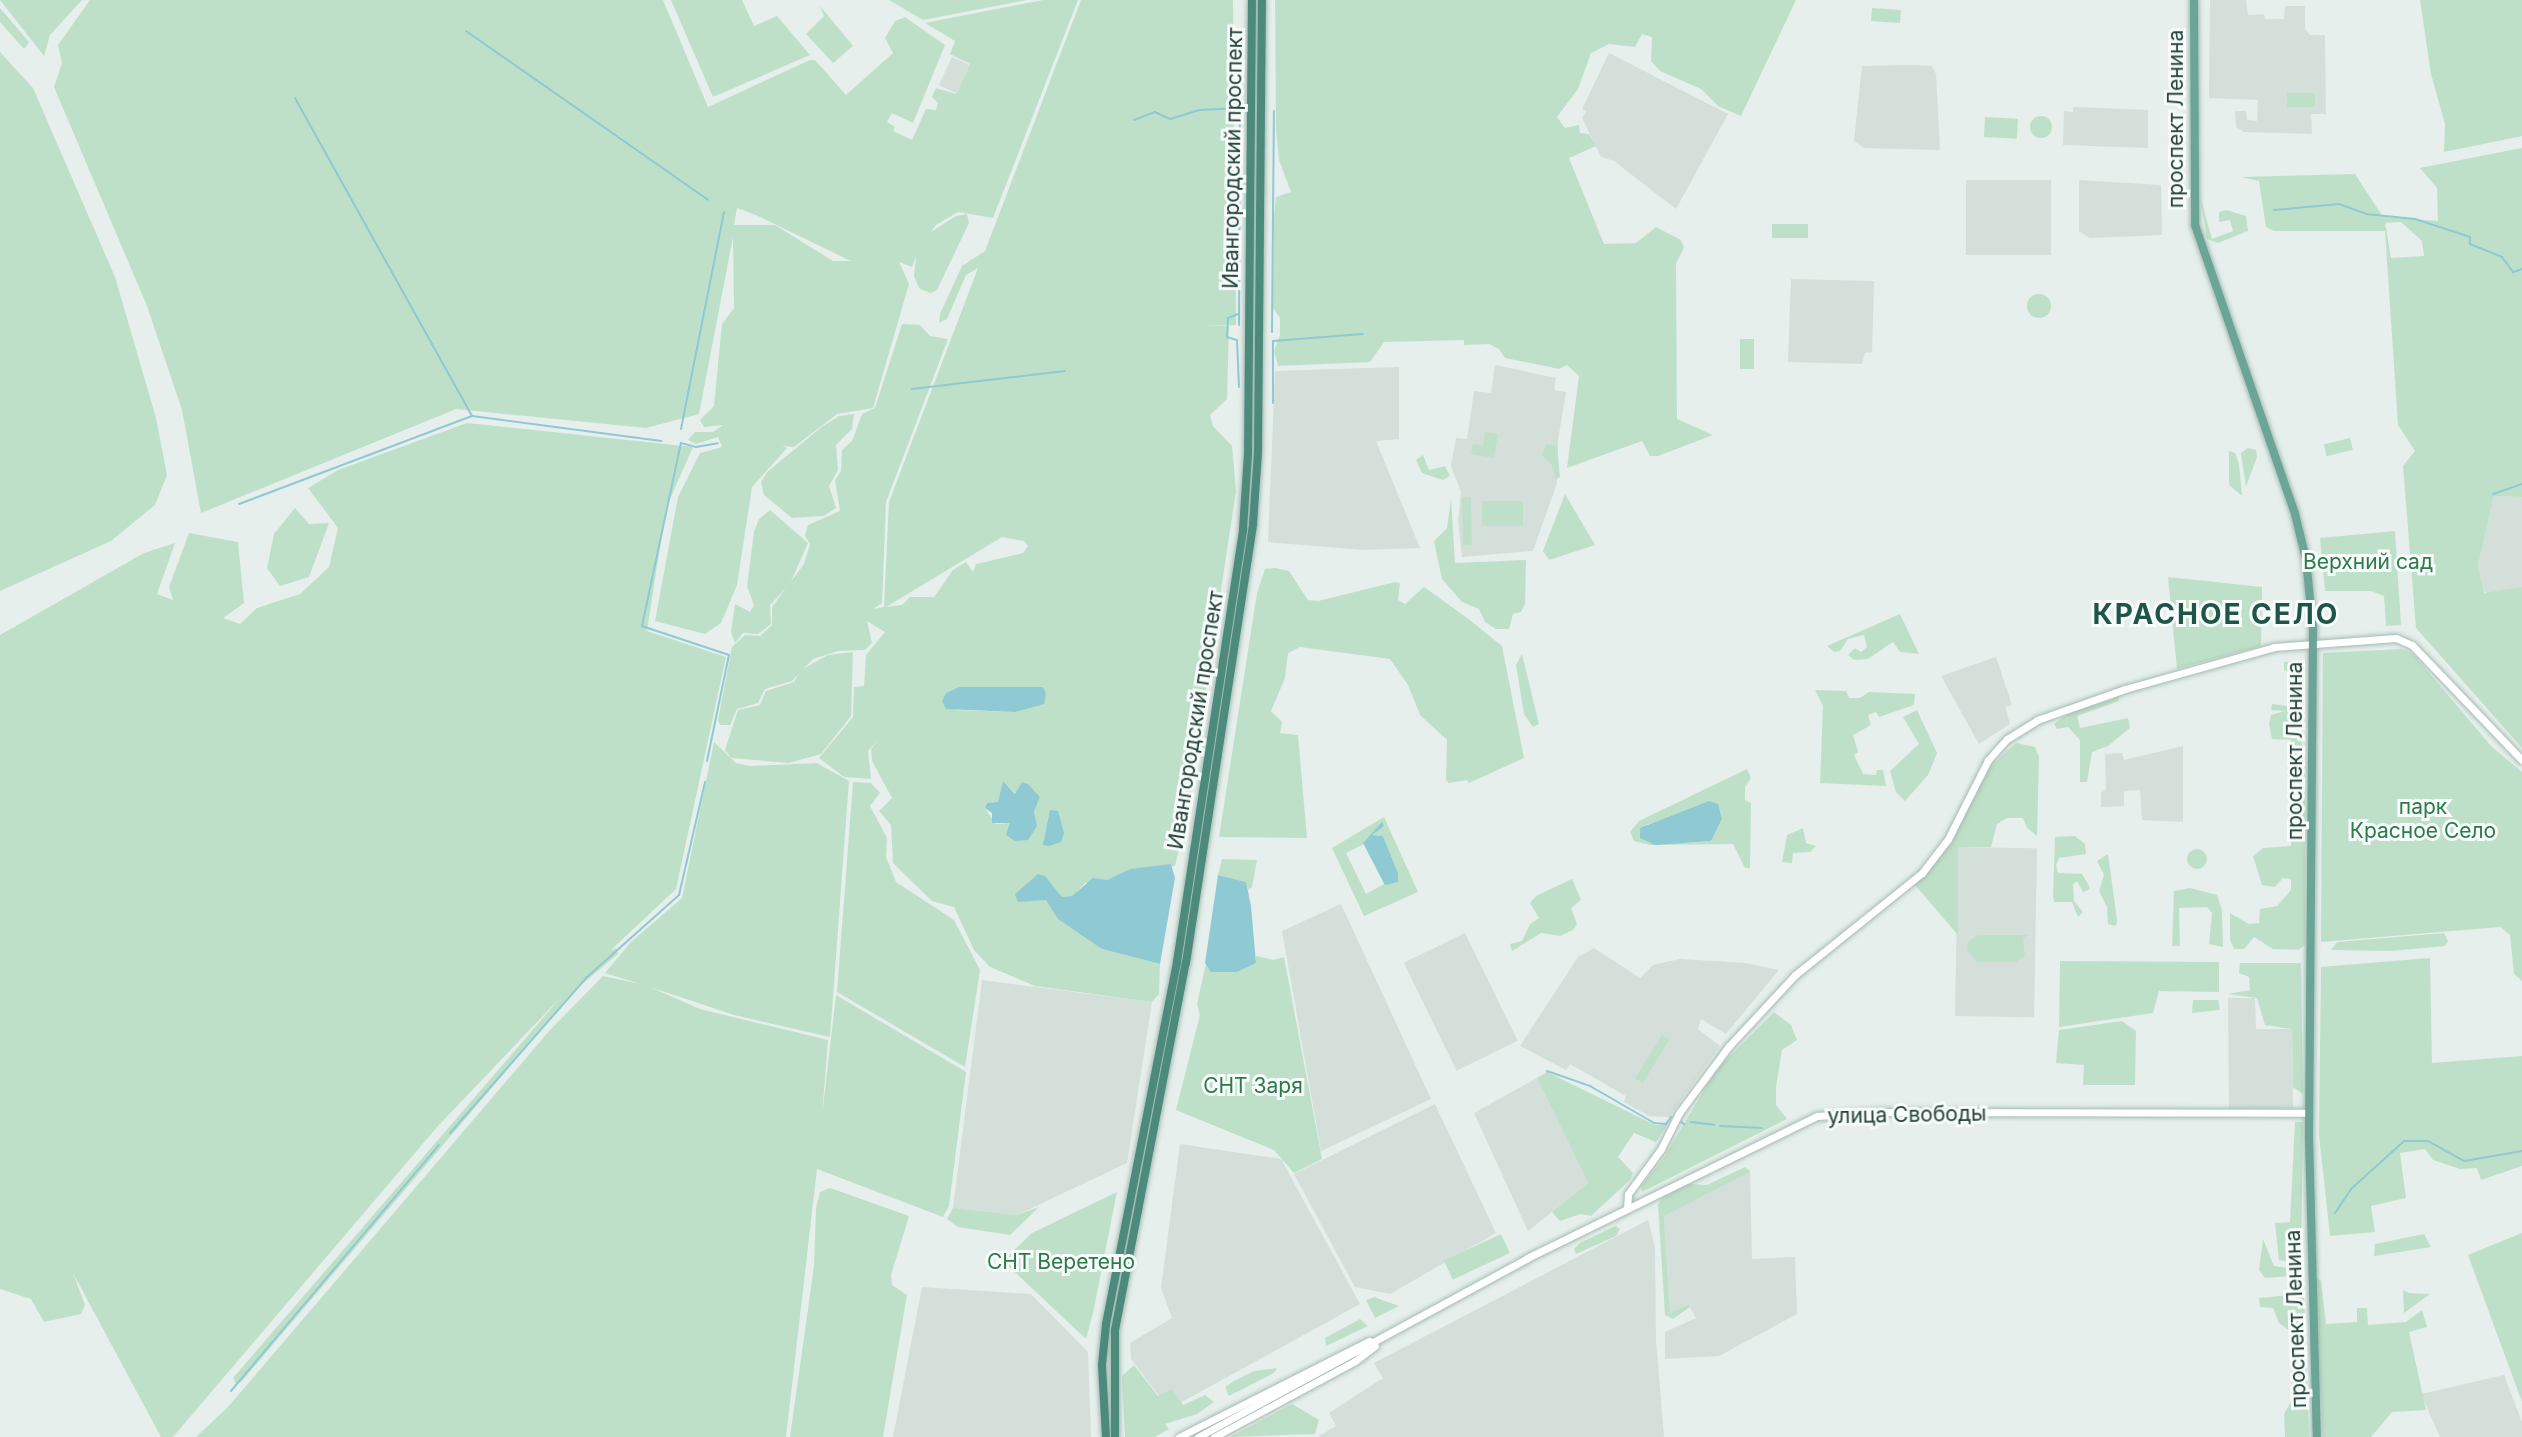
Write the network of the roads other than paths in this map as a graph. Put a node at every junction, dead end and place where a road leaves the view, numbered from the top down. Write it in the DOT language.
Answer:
graph roads {
  1 [pos="1252,0"];
  2 [pos="1262,0"];
  3 [pos="2194,0"];
  4 [pos="2314,642"];
  5 [pos="2522,760"];
  6 [pos="2309,1114"];
  7 [pos="1627,1209"];
  8 [pos="1389,1334"];
  9 [pos="1116,1435"];
  10 [pos="1105,1436"];
  11 [pos="1179,1437"];
  12 [pos="1198,1437"];
  13 [pos="1214,1437"];
  14 [pos="2317,1437"];
  1 -- 10 [label="highway, Ивангородский проспект"];
  2 -- 9 [label="highway, Ивангородский проспект"];
  3 -- 4 [label="main road, проспект Ленина"];
  4 -- 5 [label="main road"];
  4 -- 6 [label="main road, проспект Ленина"];
  4 -- 7 [label="main road"];
  6 -- 7 [label="main road, улица Свободы"];
  6 -- 14 [label="main road, проспект Ленина"];
  7 -- 8 [label="main road, улица Свободы"];
  8 -- 11 [label="main road, улица Свободы"];
  8 -- 12 [label="main road, улица Свободы"];
  8 -- 13 [label="main road, улица Свободы"];
}
